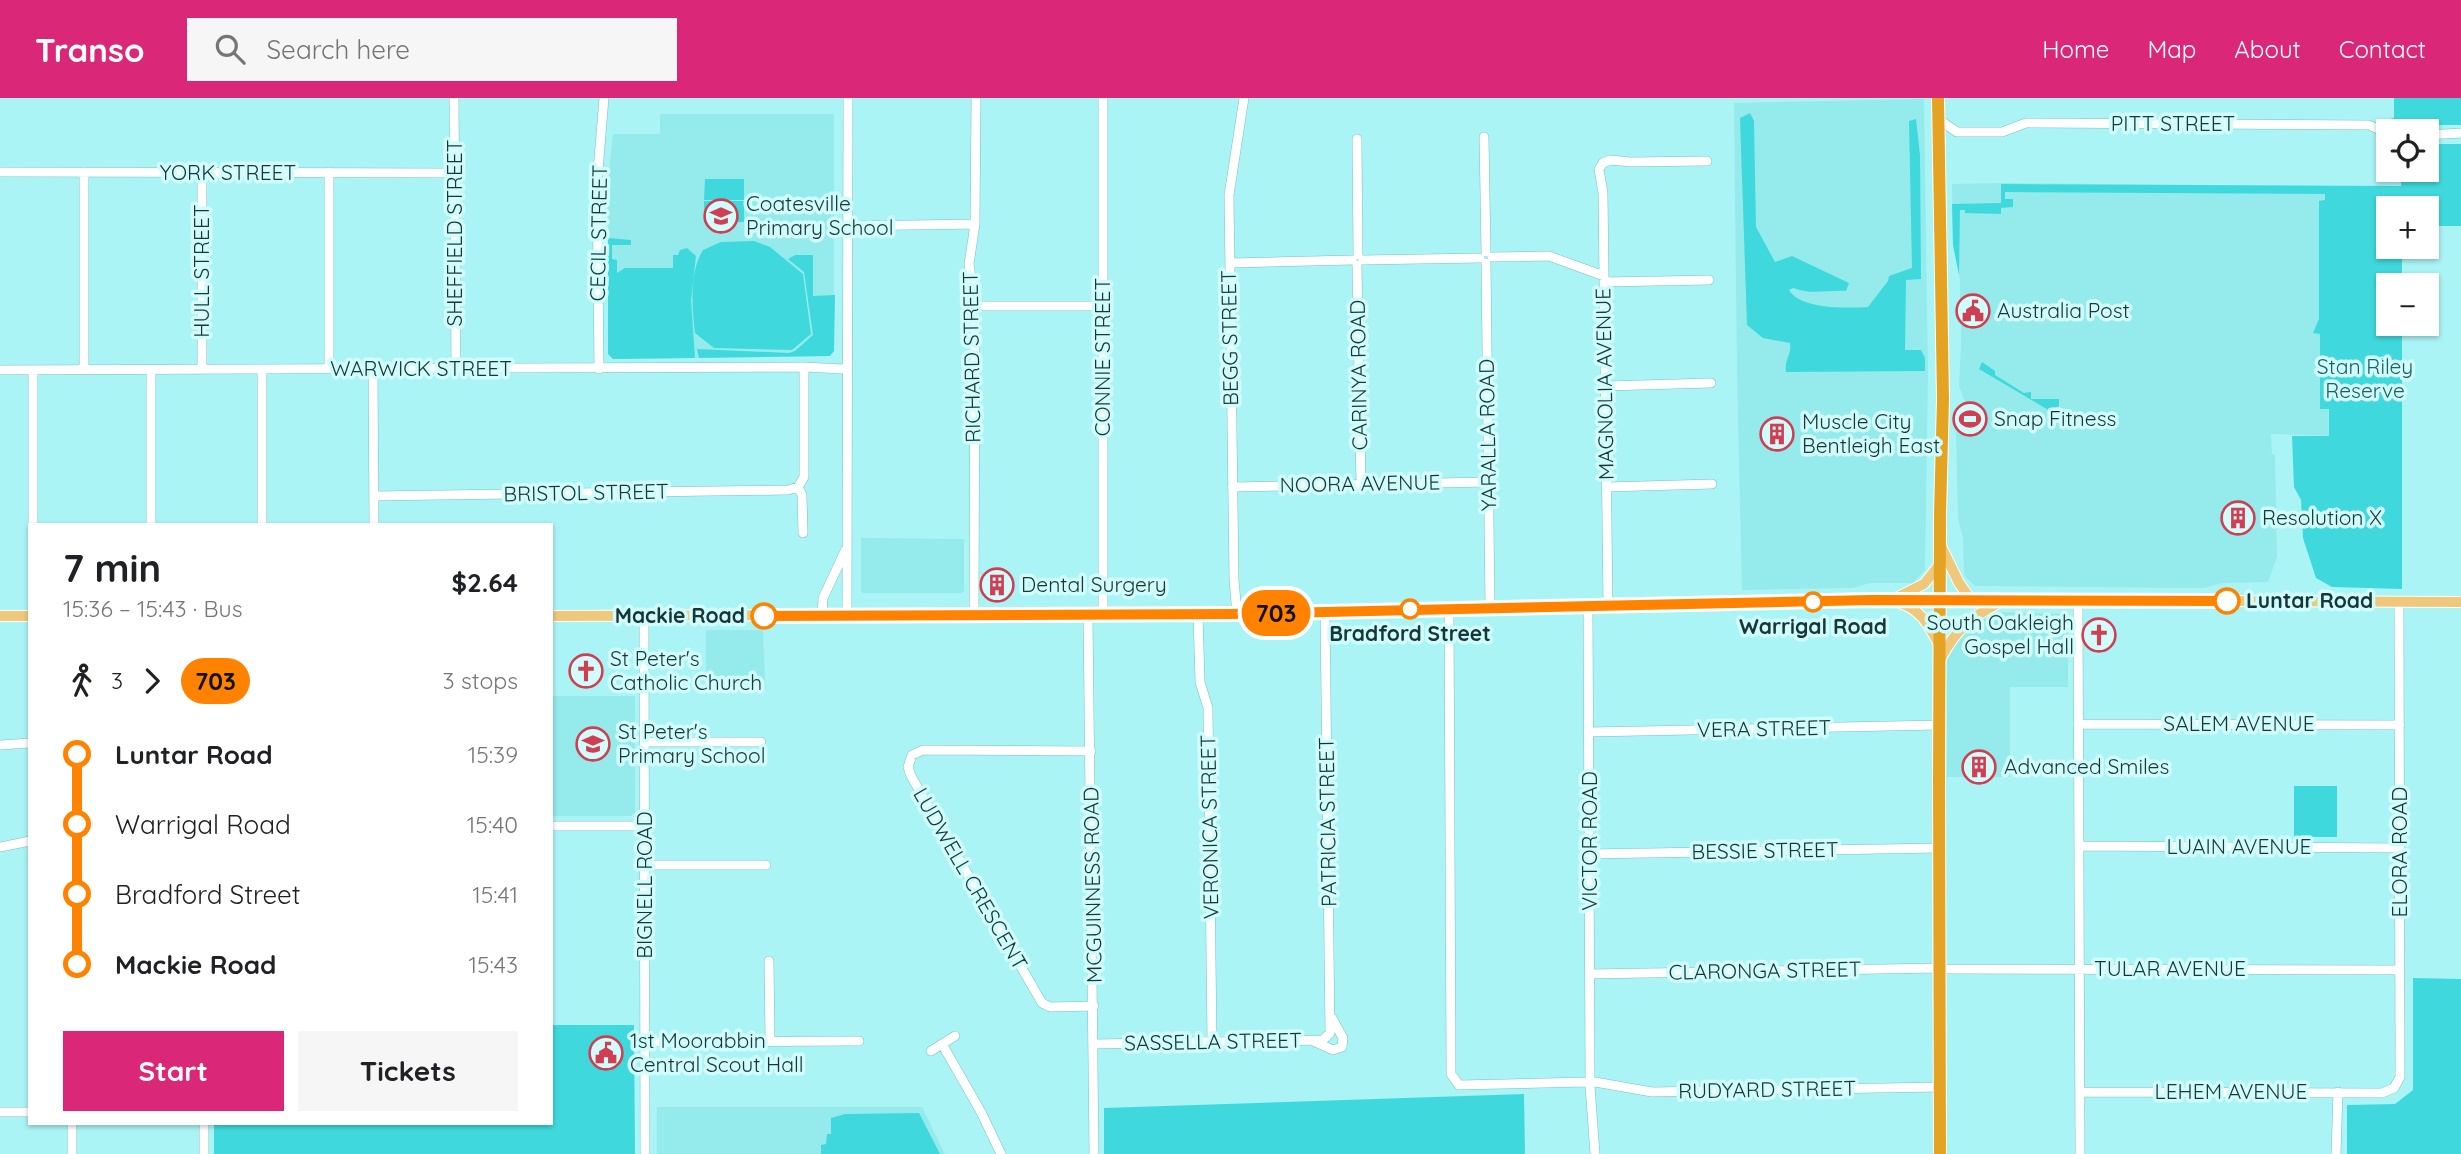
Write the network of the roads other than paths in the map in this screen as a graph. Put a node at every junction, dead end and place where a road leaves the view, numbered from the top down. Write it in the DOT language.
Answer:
graph roads {
  1 [pos="454,98"];
  2 [pos="604,98"];
  3 [pos="848,98"];
  4 [pos="976,98"];
  5 [pos="1103,98"];
  6 [pos="1244,98"];
  7 [pos="1938,98"];
  8 [pos="1938,119"];
  9 [pos="2376,128"];
  10 [pos="1957,132"];
  11 [pos="2461,133"];
  12 [pos="2439,134"];
  13 [pos="1484,137"];
  14 [pos="1356,138"];
  15 [pos="1938,148"];
  16 [pos="1707,161"];
  17 [pos="0,172"];
  18 [pos="84,172"];
  19 [pos="329,172"];
  20 [pos="202,173"];
  21 [pos="455,173"];
  22 [pos="975,225"];
  23 [pos="848,226"];
  24 [pos="1486,258"];
  25 [pos="1358,260"];
  26 [pos="1230,263"];
  27 [pos="1604,279"];
  28 [pos="1709,280"];
  29 [pos="975,306"];
  30 [pos="1103,306"];
  31 [pos="806,367"];
  32 [pos="847,367"];
  33 [pos="84,369"];
  34 [pos="202,369"];
  35 [pos="262,369"];
  36 [pos="329,369"];
  37 [pos="373,369"];
  38 [pos="456,369"];
  39 [pos="599,369"];
  40 [pos="0,370"];
  41 [pos="33,370"];
  42 [pos="151,370"];
  43 [pos="1711,383"];
  44 [pos="1606,386"];
  45 [pos="1489,482"];
  46 [pos="1712,484"];
  47 [pos="1361,485"];
  48 [pos="1606,486"];
  49 [pos="799,487"];
  50 [pos="1232,487"];
  51 [pos="374,496"];
  52 [pos="33,523"];
  53 [pos="151,523"];
  54 [pos="262,523"];
  55 [pos="374,523"];
  56 [pos="803,533"];
  57 [pos="848,545"];
  58 [pos="1941,546"];
  59 [pos="1941,564"];
  60 [pos="1891,600"];
  61 [pos="1941,600"];
  62 [pos="1971,600"];
  63 [pos="2003,600"];
  64 [pos="2078,601"];
  65 [pos="2399,602"];
  66 [pos="2461,602"];
  67 [pos="1588,606"];
  68 [pos="1608,606"];
  69 [pos="1449,608"];
  70 [pos="1490,608"];
  71 [pos="1325,611"];
  72 [pos="1198,614"];
  73 [pos="1234,614"];
  74 [pos="1088,615"];
  75 [pos="1103,615"];
  76 [pos="0,616"];
  77 [pos="28,616"];
  78 [pos="553,616"];
  79 [pos="644,616"];
  80 [pos="822,616"];
  81 [pos="847,616"];
  82 [pos="974,616"];
  83 [pos="1941,653"];
  84 [pos="2078,724"];
  85 [pos="1940,725"];
  86 [pos="2400,725"];
  87 [pos="1589,732"];
  88 [pos="761,741"];
  89 [pos="645,742"];
  90 [pos="28,743"];
  91 [pos="0,745"];
  92 [pos="1091,751"];
  93 [pos="553,826"];
  94 [pos="645,826"];
  95 [pos="28,841"];
  96 [pos="2079,846"];
  97 [pos="0,847"];
  98 [pos="28,847"];
  99 [pos="1939,848"];
  100 [pos="2400,848"];
  101 [pos="0,853"];
  102 [pos="1590,855"];
  103 [pos="645,865"];
  104 [pos="766,865"];
  105 [pos="769,961"];
  106 [pos="1940,968"];
  107 [pos="2079,969"];
  108 [pos="2400,971"];
  109 [pos="1590,974"];
  110 [pos="1094,1006"];
  111 [pos="1331,1016"];
  112 [pos="1330,1033"];
  113 [pos="955,1036"];
  114 [pos="770,1040"];
  115 [pos="1312,1040"];
  116 [pos="859,1041"];
  117 [pos="1212,1041"];
  118 [pos="645,1042"];
  119 [pos="942,1044"];
  120 [pos="1094,1044"];
  121 [pos="931,1051"];
  122 [pos="1590,1082"];
  123 [pos="1940,1087"];
  124 [pos="2080,1091"];
  125 [pos="2335,1092"];
  126 [pos="2382,1093"];
  127 [pos="0,1112"];
  128 [pos="28,1112"];
  129 [pos="72,1125"];
  130 [pos="204,1125"];
  131 [pos="72,1154"];
  132 [pos="204,1154"];
  133 [pos="645,1154"];
  134 [pos="1000,1154"];
  135 [pos="1094,1154"];
  136 [pos="1595,1154"];
  137 [pos="1940,1154"];
  138 [pos="2080,1154"];
  139 [pos="2336,1154"];
  1 -- 21 [label="street, SHEFFIELD STREET"];
  2 -- 39 [label="street, CECIL STREET"];
  3 -- 23 [label="street"];
  4 -- 22 [label="street, RICHARD STREET"];
  5 -- 30 [label="street, CONNIE STREET"];
  6 -- 26 [label="street, BEGG STREET"];
  7 -- 8 [label="highway"];
  8 -- 10 [label="street"];
  8 -- 15 [label="highway"];
  9 -- 10 [label="street, PITT STREET"];
  10 -- 15 [label="street"];
  11 -- 12 [label="street"];
  13 -- 24 [label="street, YARALLA ROAD"];
  14 -- 25 [label="street, CARINYA ROAD"];
  15 -- 58 [label="highway"];
  16 -- 27 [label="street, MAGNOLIA AVENUE"];
  17 -- 18 [label="street, YORK STREET"];
  18 -- 20 [label="street, YORK STREET"];
  18 -- 33 [label="street"];
  19 -- 20 [label="street, YORK STREET"];
  19 -- 21 [label="street, YORK STREET"];
  19 -- 36 [label="street"];
  20 -- 34 [label="street, HULL STREET"];
  21 -- 38 [label="street, SHEFFIELD STREET"];
  22 -- 23 [label="street"];
  22 -- 29 [label="street, RICHARD STREET"];
  23 -- 32 [label="street"];
  24 -- 25 [label="street"];
  24 -- 27 [label="street"];
  24 -- 45 [label="street, YARALLA ROAD"];
  25 -- 26 [label="street"];
  25 -- 47 [label="street, CARINYA ROAD"];
  26 -- 50 [label="street, BEGG STREET"];
  27 -- 28 [label="street"];
  27 -- 44 [label="street, MAGNOLIA AVENUE"];
  29 -- 30 [label="street"];
  29 -- 82 [label="street, RICHARD STREET"];
  30 -- 75 [label="street, CONNIE STREET"];
  31 -- 32 [label="street, WARWICK STREET"];
  31 -- 39 [label="street, WARWICK STREET"];
  31 -- 49 [label="street"];
  32 -- 57 [label="street"];
  33 -- 41 [label="street, WARWICK STREET"];
  33 -- 42 [label="street, WARWICK STREET"];
  34 -- 35 [label="street, WARWICK STREET"];
  34 -- 42 [label="street, WARWICK STREET"];
  35 -- 36 [label="street, WARWICK STREET"];
  35 -- 54 [label="street"];
  36 -- 37 [label="street, WARWICK STREET"];
  37 -- 38 [label="street, WARWICK STREET"];
  37 -- 51 [label="street"];
  38 -- 39 [label="street, WARWICK STREET"];
  40 -- 41 [label="street, WARWICK STREET"];
  41 -- 52 [label="street"];
  42 -- 53 [label="street"];
  43 -- 44 [label="street"];
  44 -- 48 [label="street, MAGNOLIA AVENUE"];
  45 -- 47 [label="street, NOORA AVENUE"];
  45 -- 70 [label="street, YARALLA ROAD"];
  46 -- 48 [label="street"];
  47 -- 50 [label="street, NOORA AVENUE"];
  48 -- 68 [label="street, MAGNOLIA AVENUE"];
  49 -- 51 [label="street, BRISTOL STREET"];
  49 -- 56 [label="street"];
  50 -- 73 [label="street, BEGG STREET"];
  51 -- 55 [label="street"];
  57 -- 80 [label="street"];
  57 -- 81 [label="street"];
  58 -- 59 [label="highway"];
  58 -- 62 [label="main road"];
  59 -- 60 [label="main road"];
  59 -- 61 [label="highway"];
  60 -- 61 [label="main road"];
  60 -- 68 [label="main road"];
  60 -- 83 [label="main road"];
  61 -- 62 [label="main road"];
  61 -- 83 [label="highway"];
  62 -- 63 [label="main road"];
  63 -- 64 [label="main road"];
  63 -- 83 [label="main road"];
  64 -- 65 [label="main road"];
  64 -- 84 [label="street"];
  65 -- 66 [label="main road"];
  65 -- 86 [label="street, ELORA ROAD"];
  67 -- 68 [label="main road"];
  67 -- 70 [label="main road"];
  67 -- 87 [label="street, VICTOR ROAD"];
  69 -- 70 [label="main road"];
  69 -- 71 [label="main road"];
  69 -- 122 [label="street, RUDYARD STREET"];
  71 -- 73 [label="main road"];
  71 -- 111 [label="street, PATRICIA STREET"];
  72 -- 73 [label="main road"];
  72 -- 75 [label="main road"];
  72 -- 117 [label="street, VERONICA STREET"];
  74 -- 75 [label="main road"];
  74 -- 82 [label="main road"];
  74 -- 92 [label="street, MCGUINNESS ROAD"];
  76 -- 77 [label="main road"];
  78 -- 79 [label="main road"];
  79 -- 80 [label="main road"];
  79 -- 89 [label="street, BIGNELL ROAD"];
  80 -- 81 [label="main road"];
  81 -- 82 [label="main road"];
  83 -- 85 [label="highway"];
  84 -- 86 [label="street, SALEM AVENUE"];
  84 -- 96 [label="street"];
  85 -- 87 [label="street, VERA STREET"];
  85 -- 99 [label="highway"];
  86 -- 100 [label="street, ELORA ROAD"];
  87 -- 102 [label="street, VICTOR ROAD"];
  88 -- 89 [label="street"];
  89 -- 94 [label="street, BIGNELL ROAD"];
  90 -- 91 [label="street"];
  92 -- 110 [label="street, MCGUINNESS ROAD"];
  92 -- 110 [label="street, LUDWELL CRESCENT"];
  93 -- 94 [label="street"];
  94 -- 103 [label="street, BIGNELL ROAD"];
  95 -- 97 [label="street"];
  96 -- 100 [label="street, LUAIN AVENUE"];
  96 -- 107 [label="street"];
  98 -- 101 [label="street"];
  99 -- 102 [label="street, BESSIE STREET"];
  99 -- 106 [label="highway"];
  100 -- 108 [label="street, ELORA ROAD"];
  102 -- 109 [label="street, VICTOR ROAD"];
  103 -- 104 [label="street"];
  103 -- 118 [label="street, BIGNELL ROAD"];
  105 -- 114 [label="street"];
  106 -- 107 [label="street, TULAR AVENUE"];
  106 -- 109 [label="street, CLARONGA STREET"];
  106 -- 123 [label="highway"];
  107 -- 108 [label="street, TULAR AVENUE"];
  107 -- 124 [label="street"];
  108 -- 126 [label="street, ELORA ROAD"];
  109 -- 122 [label="street, VICTOR ROAD"];
  110 -- 120 [label="street, MCGUINNESS ROAD"];
  111 -- 112 [label="street, PATRICIA STREET"];
  111 -- 115 [label="street"];
  112 -- 115 [label="street, SASSELLA STREET"];
  113 -- 119 [label="street"];
  114 -- 116 [label="street"];
  114 -- 118 [label="street"];
  115 -- 117 [label="street, SASSELLA STREET"];
  117 -- 120 [label="street, SASSELLA STREET"];
  118 -- 133 [label="street, BIGNELL ROAD"];
  119 -- 121 [label="street"];
  119 -- 134 [label="street"];
  120 -- 135 [label="street, MCGUINNESS ROAD"];
  122 -- 123 [label="street, RUDYARD STREET"];
  122 -- 136 [label="street, VICTOR ROAD"];
  123 -- 137 [label="highway"];
  124 -- 125 [label="street, LEHEM AVENUE"];
  124 -- 138 [label="street"];
  125 -- 126 [label="street, LEHEM AVENUE"];
  125 -- 139 [label="street"];
  127 -- 128 [label="street"];
  129 -- 131 [label="street"];
  130 -- 132 [label="street"];
}
